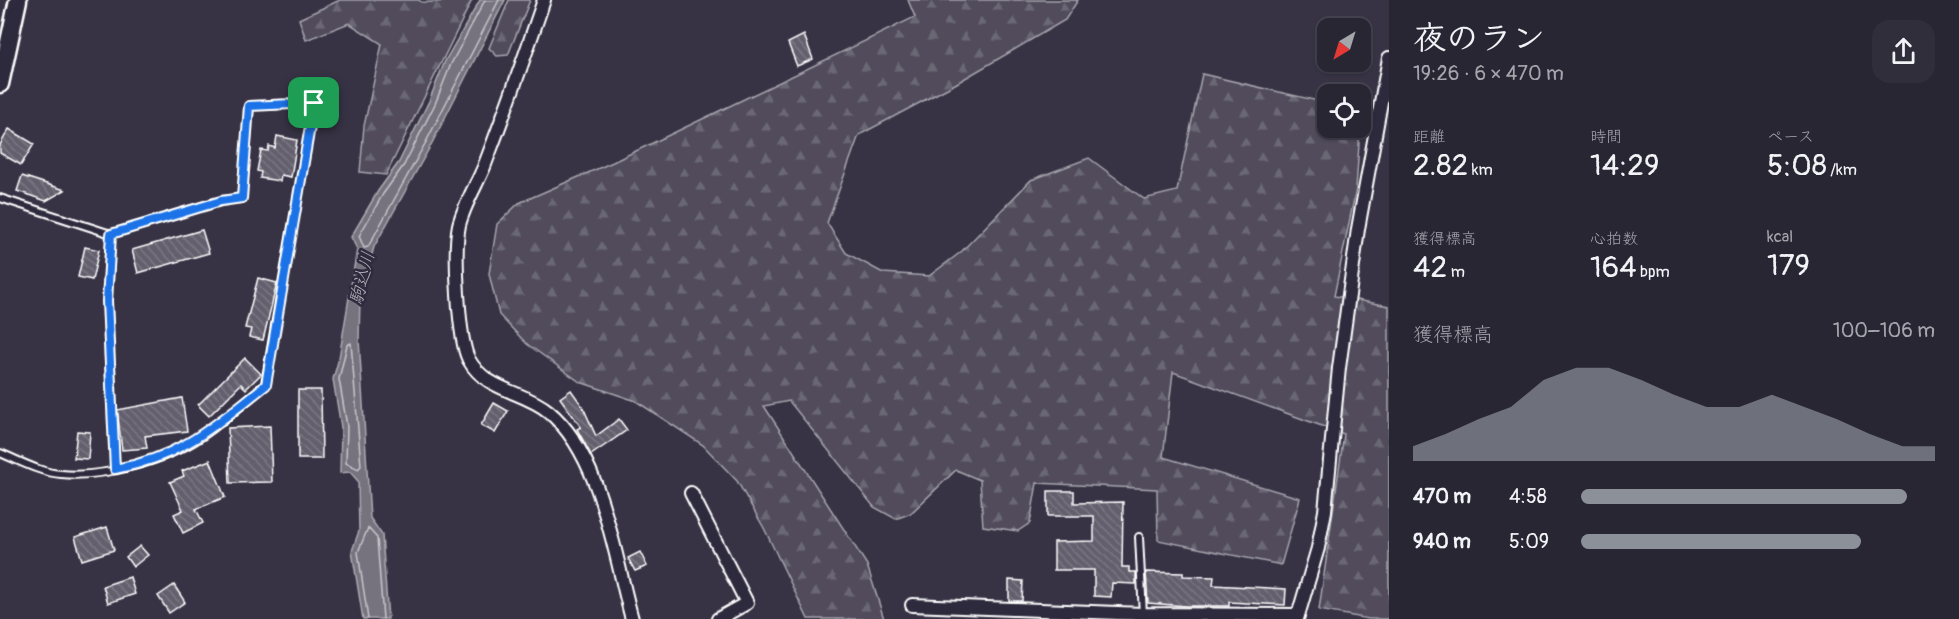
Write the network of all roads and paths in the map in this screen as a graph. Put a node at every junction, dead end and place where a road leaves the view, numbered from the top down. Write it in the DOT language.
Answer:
graph roads {
  1 [pos="18,0"];
  2 [pos="544,0"];
  3 [pos="1389,58"];
  4 [pos="0,84"];
  5 [pos="0,198"];
  6 [pos="111,234"];
  7 [pos="0,453"];
  8 [pos="115,469"];
  9 [pos="691,494"];
  10 [pos="1139,537"];
  11 [pos="912,605"];
  12 [pos="1143,617"];
  13 [pos="1297,617"];
  14 [pos="632,619"];
  15 [pos="718,619"];
  1 -- 4 [label="street"];
  2 -- 14 [label="street"];
  3 -- 13 [label="street"];
  5 -- 6 [label="lane"];
  6 -- 8 [label="lane"];
  6 -- 8 [label="lane"];
  7 -- 8 [label="lane"];
  9 -- 15 [label="street"];
  10 -- 12 [label="lane"];
  11 -- 12 [label="street"];
  12 -- 13 [label="street"];
}
